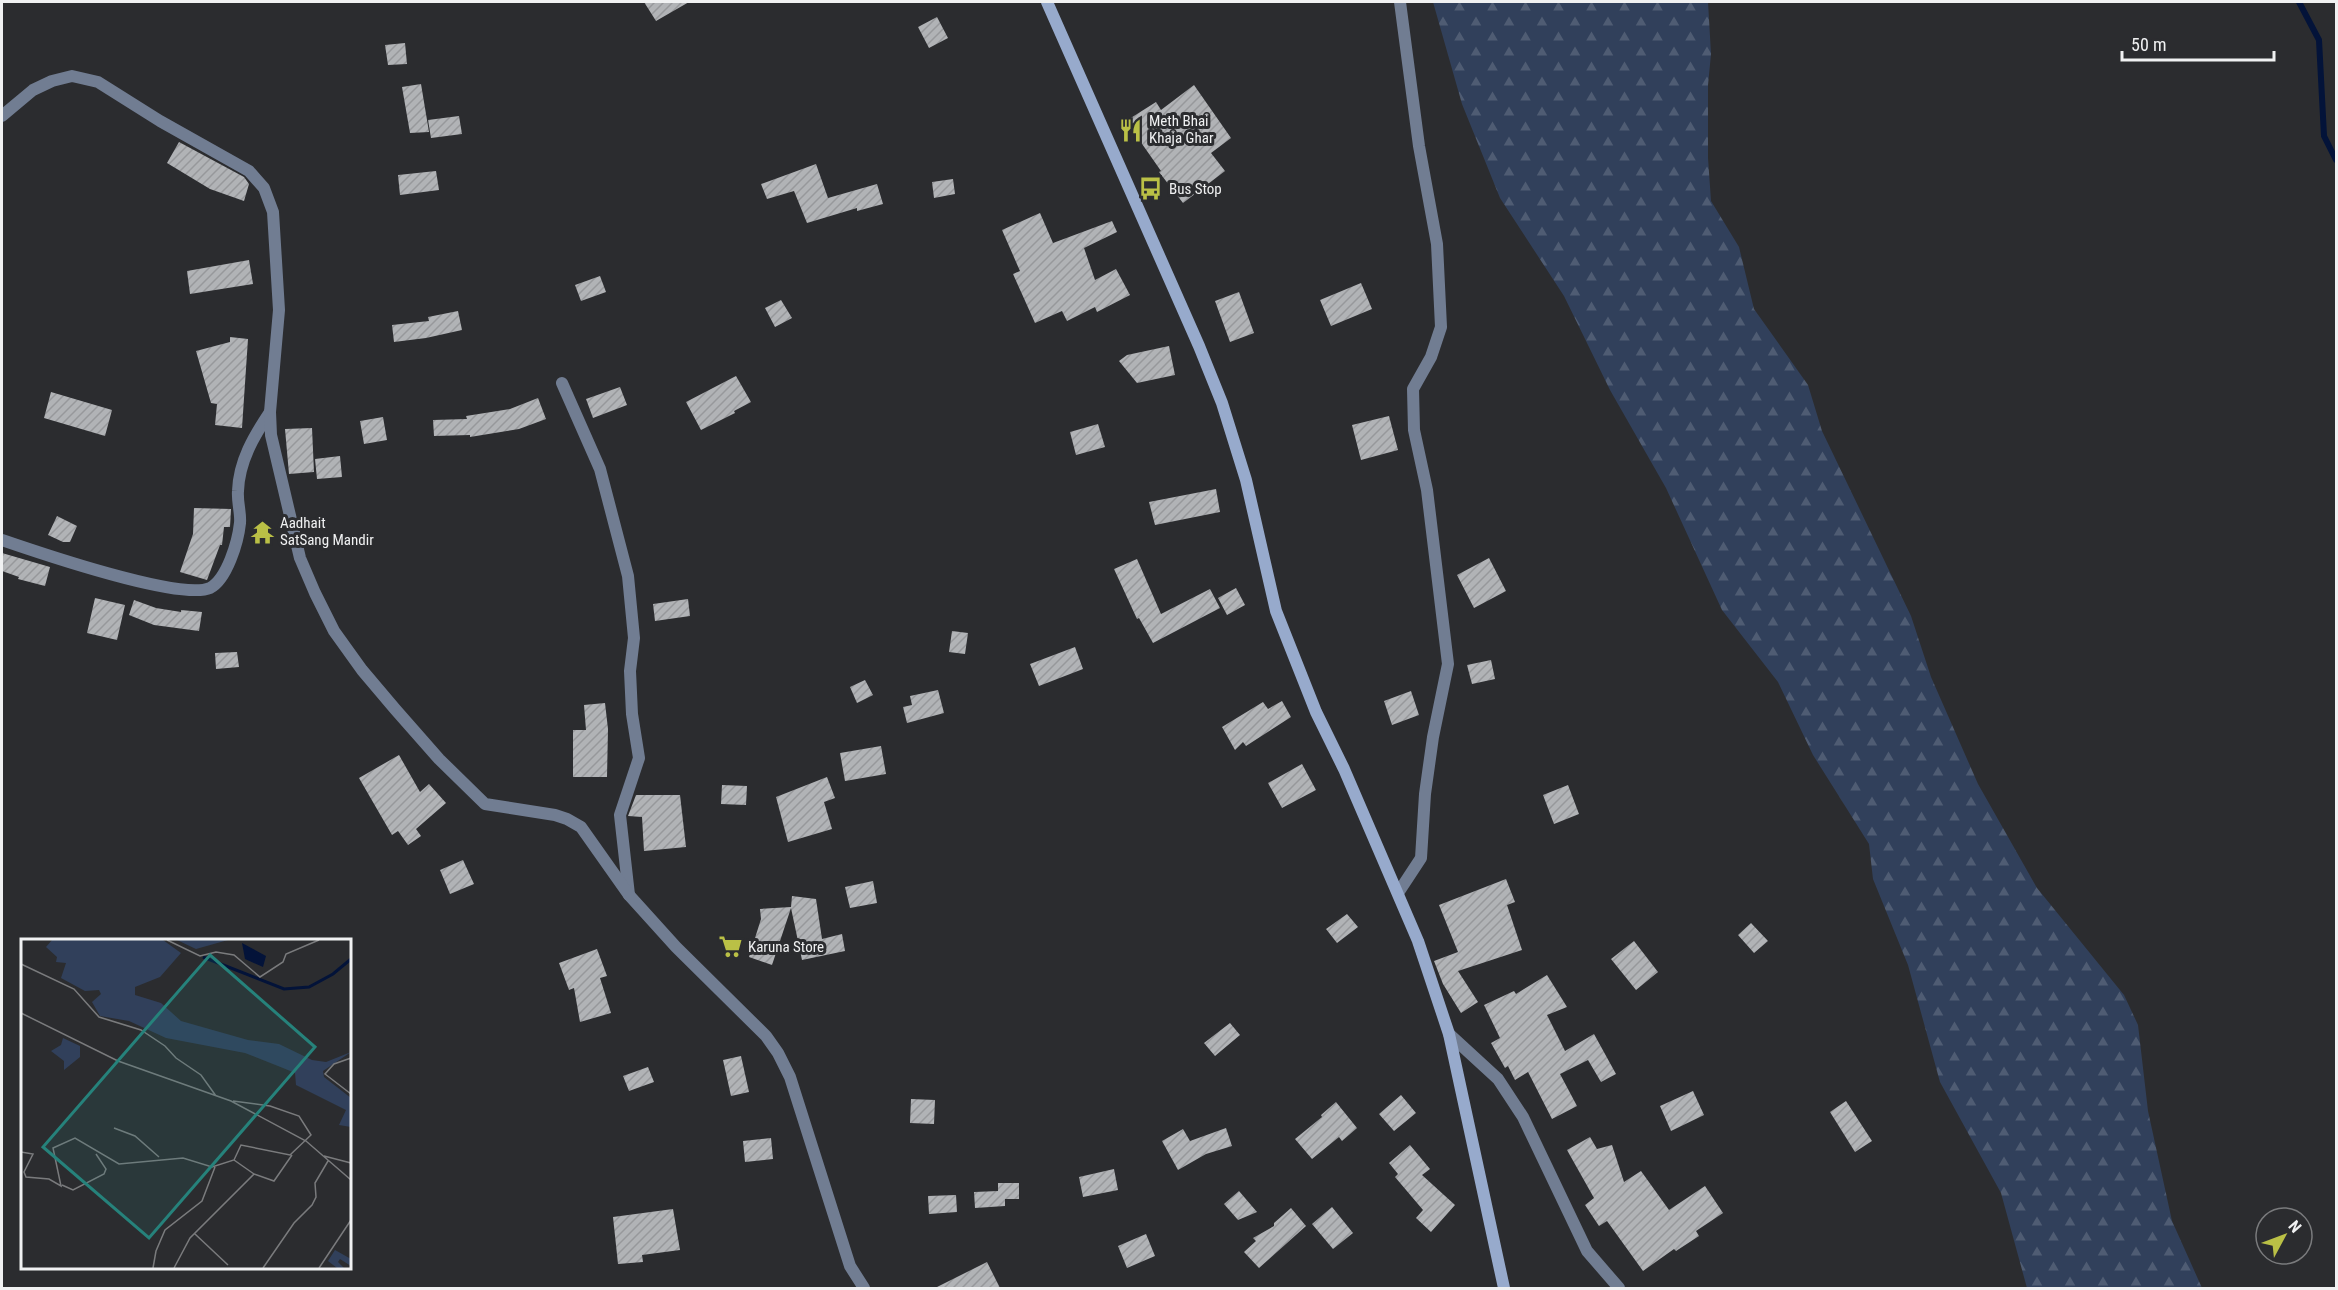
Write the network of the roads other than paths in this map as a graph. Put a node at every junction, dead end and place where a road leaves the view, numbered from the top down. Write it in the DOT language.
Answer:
graph roads {
  1 [pos="1047,2"];
  2 [pos="1400,2"];
  3 [pos="2,116"];
  4 [pos="562,384"];
  5 [pos="270,412"];
  6 [pos="2,540"];
  7 [pos="1398,893"];
  8 [pos="629,895"];
  9 [pos="1449,1034"];
  10 [pos="864,1288"];
  11 [pos="1504,1288"];
  12 [pos="1619,1288"];
  1 -- 7 [label="main road"];
  2 -- 7 [label="street"];
  3 -- 5 [label="street"];
  4 -- 8 [label="street"];
  5 -- 6 [label="street"];
  5 -- 8 [label="street"];
  7 -- 9 [label="main road"];
  8 -- 10 [label="street"];
  9 -- 11 [label="main road"];
  9 -- 12 [label="street"];
}
